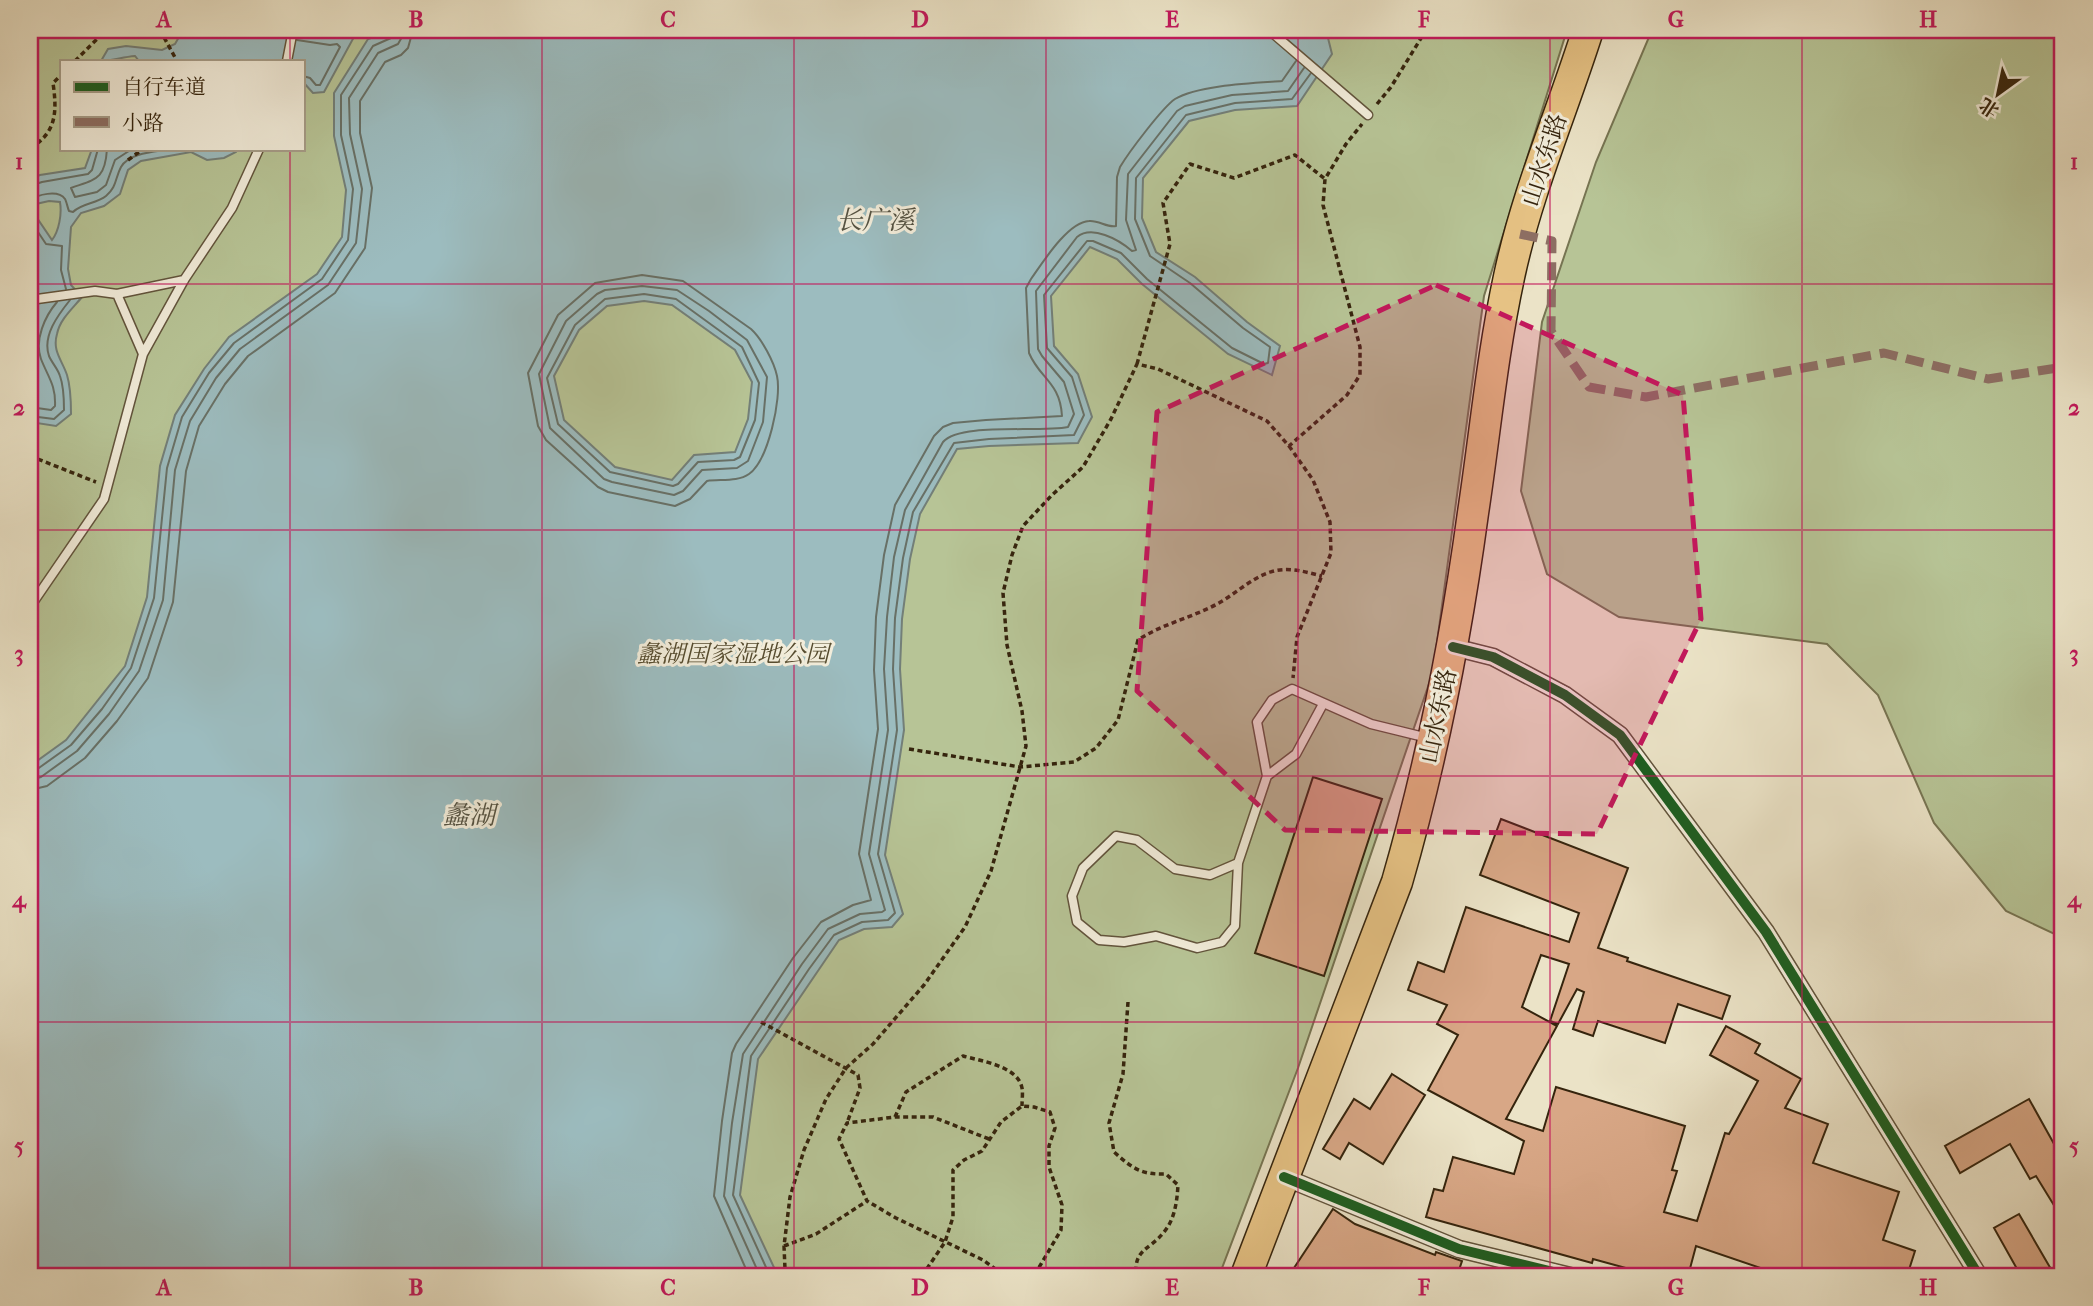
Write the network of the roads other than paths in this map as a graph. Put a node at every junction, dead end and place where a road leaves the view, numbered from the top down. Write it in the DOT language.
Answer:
graph roads {
  1 [pos="293,30"];
  2 [pos="1269,30"];
  3 [pos="1597,30"];
  4 [pos="1584,43"];
  5 [pos="287,60"];
  6 [pos="1368,115"];
  7 [pos="258,150"];
  8 [pos="184,280"];
  9 [pos="117,294"];
  10 [pos="30,300"];
  11 [pos="143,354"];
  12 [pos="30,607"];
  13 [pos="1453,647"];
  14 [pos="1323,704"];
  15 [pos="1434,740"];
  16 [pos="1267,776"];
  17 [pos="1238,863"];
  18 [pos="1284,1177"];
  19 [pos="1246,1276"];
  20 [pos="1570,1276"];
  21 [pos="1979,1276"];
  1 -- 5 [label="lane"];
  2 -- 6 [label="lane"];
  3 -- 4 [label="highway, 山水东路"];
  4 -- 13 [label="highway, 山水东路"];
  7 -- 8 [label="lane"];
  8 -- 9 [label="lane"];
  8 -- 11 [label="lane"];
  9 -- 10 [label="lane"];
  9 -- 11 [label="lane"];
  11 -- 12 [label="lane"];
  13 -- 15 [label="highway, 山水东路"];
  13 -- 21 [label="street"];
  14 -- 15 [label="lane"];
  14 -- 16 [label="lane"];
  14 -- 16 [label="lane"];
  15 -- 18 [label="highway, 山水东路"];
  16 -- 17 [label="lane"];
  17 -- 17 [label="lane"];
  18 -- 19 [label="highway, 山水东路"];
  18 -- 20 [label="street"];
}
